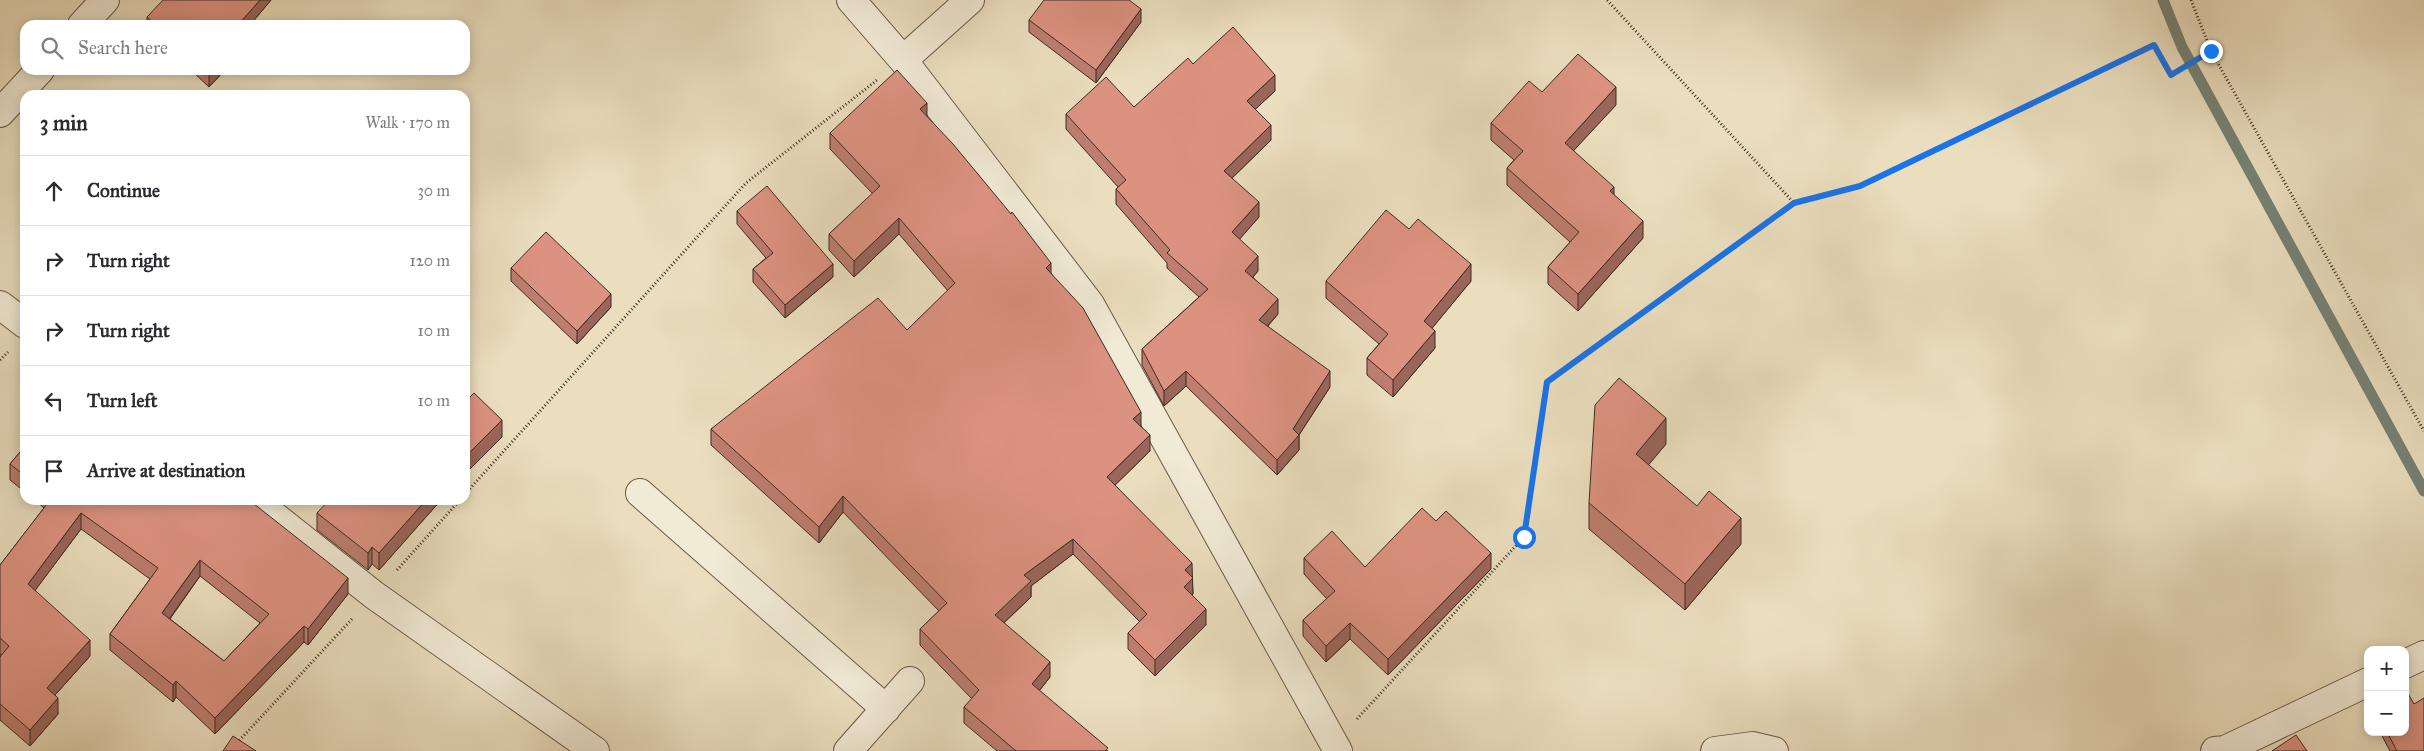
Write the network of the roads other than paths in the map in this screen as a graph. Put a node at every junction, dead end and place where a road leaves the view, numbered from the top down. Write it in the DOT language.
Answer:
graph roads {
  1 [pos="106,0"];
  2 [pos="851,0"];
  3 [pos="970,0"];
  4 [pos="87,20"];
  5 [pos="903,60"];
  6 [pos="35,75"];
  7 [pos="22,90"];
  8 [pos="20,92"];
  9 [pos="0,114"];
  10 [pos="0,306"];
  11 [pos="20,320"];
  12 [pos="640,493"];
  13 [pos="260,505"];
  14 [pos="2424,655"];
  15 [pos="2409,662"];
  16 [pos="910,681"];
  17 [pos="2364,684"];
  18 [pos="886,709"];
  19 [pos="1336,748"];
  20 [pos="595,751"];
  21 [pos="848,751"];
  22 [pos="1715,751"];
  23 [pos="1774,751"];
  24 [pos="2215,751"];
  1 -- 4 [label="street"];
  2 -- 5 [label="street"];
  3 -- 5 [label="street"];
  5 -- 19 [label="street"];
  6 -- 7 [label="street"];
  8 -- 9 [label="street"];
  10 -- 11 [label="street"];
  12 -- 18 [label="street"];
  13 -- 20 [label="street"];
  14 -- 15 [label="street"];
  16 -- 18 [label="street"];
  17 -- 24 [label="street"];
  18 -- 21 [label="street"];
  22 -- 23 [label="street"];
}
